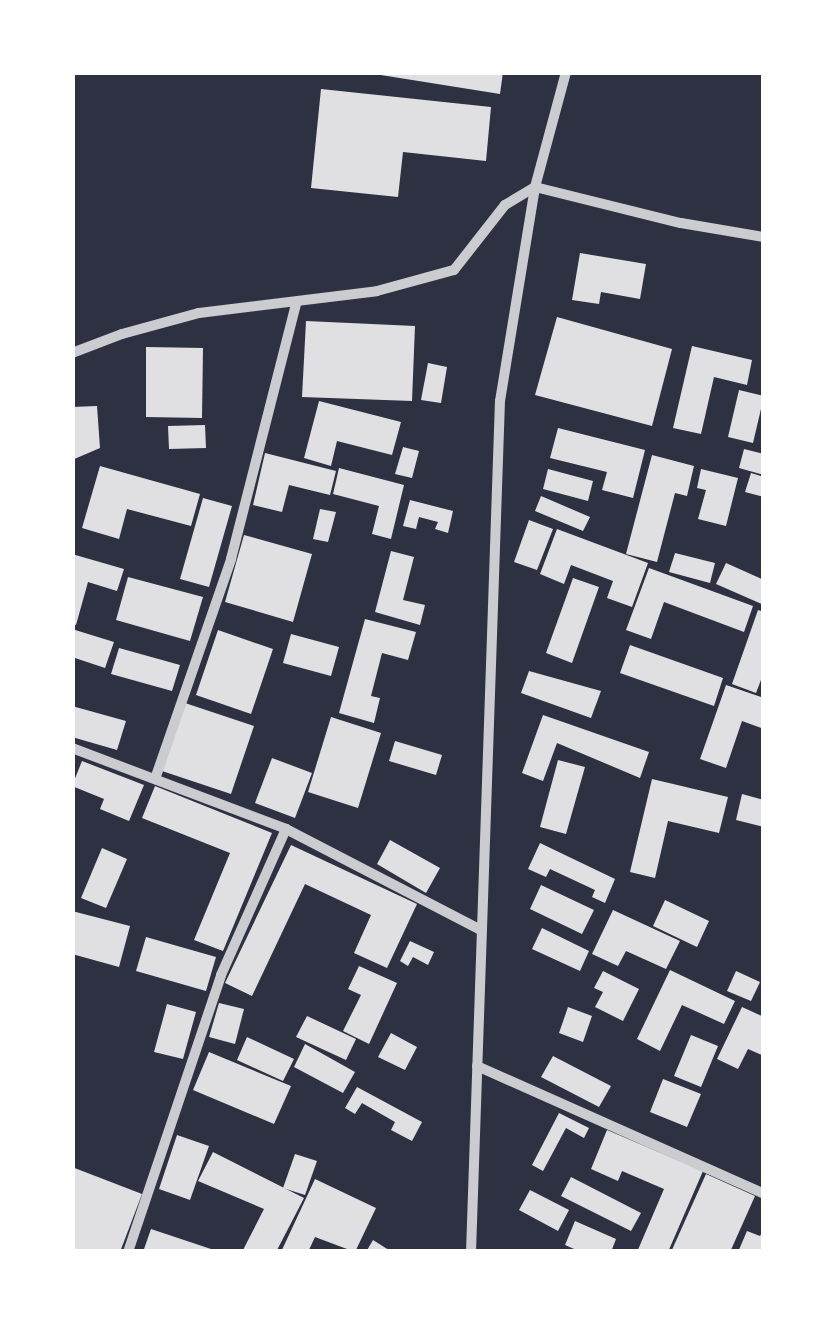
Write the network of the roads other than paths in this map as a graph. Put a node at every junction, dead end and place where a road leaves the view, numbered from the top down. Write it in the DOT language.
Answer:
graph roads {
  1 [pos="566,72"];
  2 [pos="536,187"];
  3 [pos="764,237"];
  4 [pos="296,304"];
  5 [pos="72,354"];
  6 [pos="72,748"];
  7 [pos="155,779"];
  8 [pos="286,829"];
  9 [pos="482,930"];
  10 [pos="477,1066"];
  11 [pos="764,1194"];
  12 [pos="128,1252"];
  13 [pos="471,1252"];
  1 -- 2 [label="street"];
  2 -- 3 [label="street"];
  2 -- 4 [label="street"];
  2 -- 9 [label="street"];
  4 -- 5 [label="street"];
  4 -- 7 [label="street"];
  6 -- 7 [label="street"];
  7 -- 8 [label="street"];
  8 -- 9 [label="street"];
  8 -- 12 [label="street"];
  9 -- 10 [label="street"];
  10 -- 11 [label="street"];
  10 -- 13 [label="street"];
}
